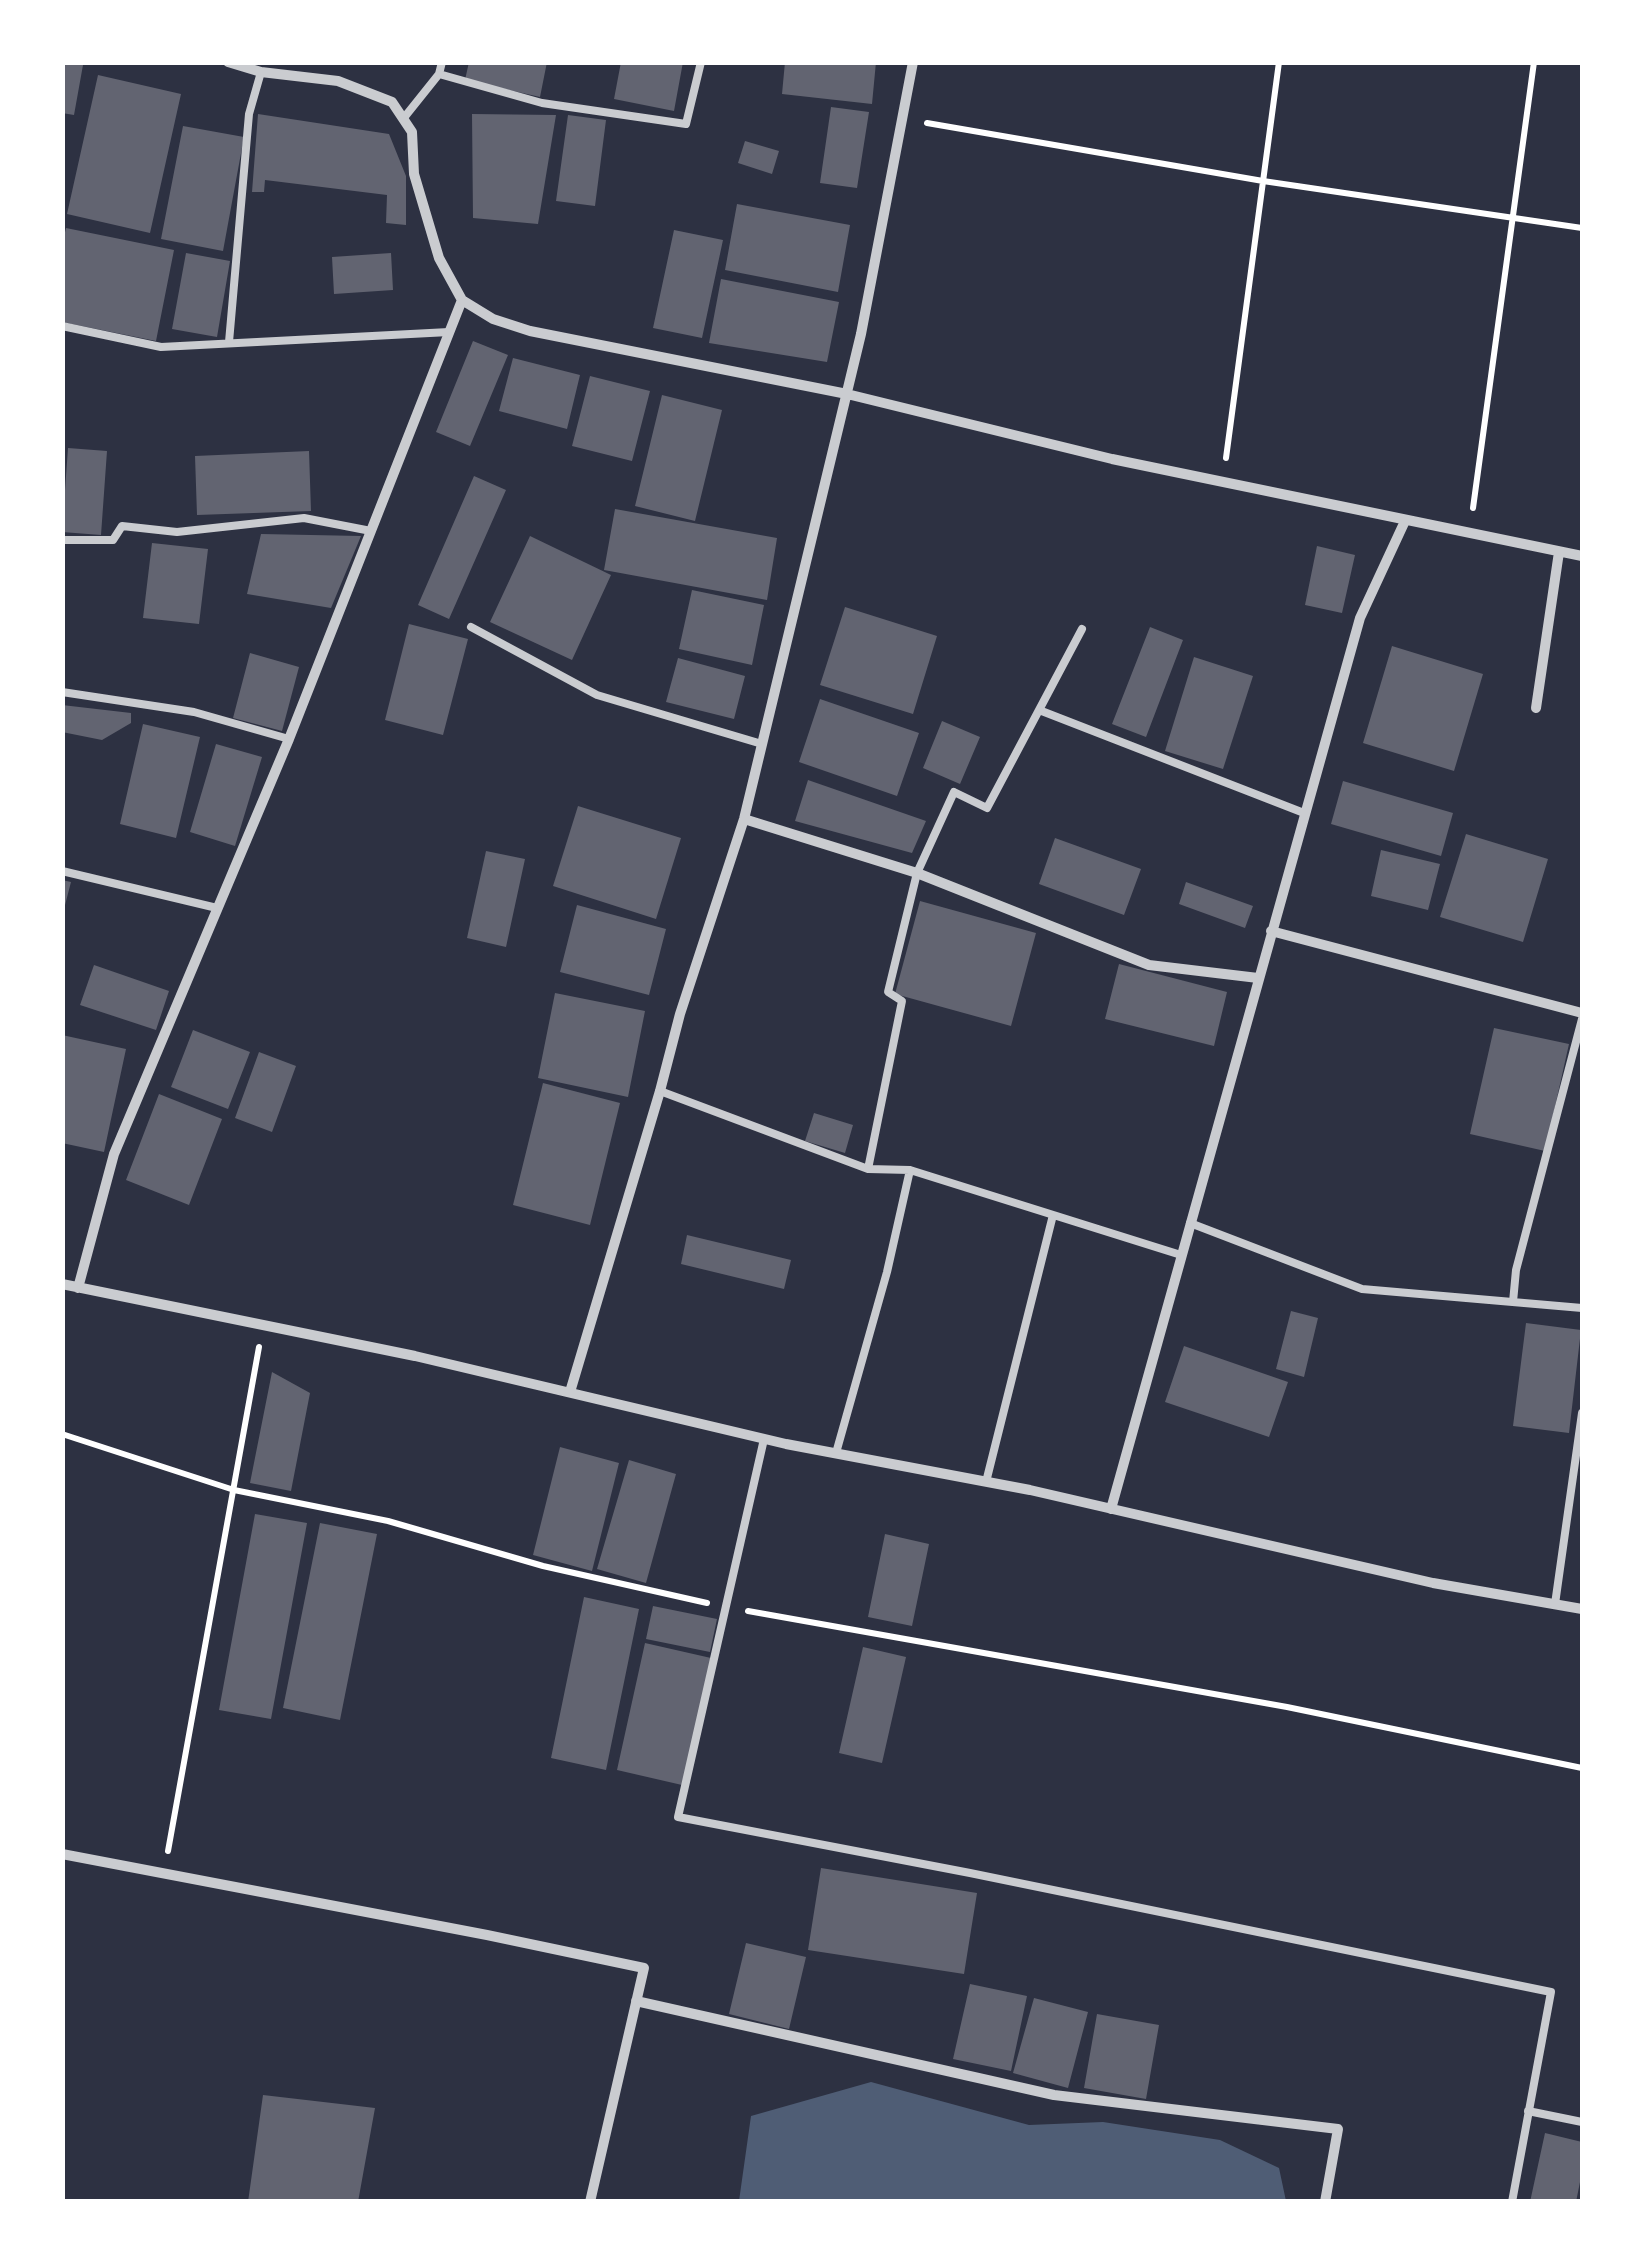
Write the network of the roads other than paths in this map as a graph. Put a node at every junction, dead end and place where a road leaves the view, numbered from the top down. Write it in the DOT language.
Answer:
graph roads {
  1 [pos="228,62"];
  2 [pos="442,62"];
  3 [pos="702,62"];
  4 [pos="913,62"];
  5 [pos="261,72"];
  6 [pos="438,74"];
  7 [pos="403,119"];
  8 [pos="462,300"];
  9 [pos="62,326"];
  10 [pos="449,332"];
  11 [pos="228,342"];
  12 [pos="847,394"];
  13 [pos="1405,522"];
  14 [pos="371,530"];
  15 [pos="62,540"];
  16 [pos="1559,552"];
  17 [pos="1582,556"];
  18 [pos="471,627"];
  19 [pos="1082,629"];
  20 [pos="62,692"];
  21 [pos="1536,708"];
  22 [pos="1039,710"];
  23 [pos="289,738"];
  24 [pos="762,744"];
  25 [pos="1304,814"];
  26 [pos="744,819"];
  27 [pos="62,871"];
  28 [pos="917,874"];
  29 [pos="217,908"];
  30 [pos="1271,931"];
  31 [pos="1258,978"];
  32 [pos="1582,1016"];
  33 [pos="660,1091"];
  34 [pos="868,1169"];
  35 [pos="910,1170"];
  36 [pos="1053,1215"];
  37 [pos="1190,1222"];
  38 [pos="1181,1256"];
  39 [pos="62,1284"];
  40 [pos="78,1288"];
  41 [pos="1513,1302"];
  42 [pos="1582,1308"];
  43 [pos="570,1392"];
  44 [pos="1582,1413"];
  45 [pos="764,1439"];
  46 [pos="836,1453"];
  47 [pos="986,1482"];
  48 [pos="1111,1509"];
  49 [pos="1554,1604"];
  50 [pos="1582,1609"];
  51 [pos="62,1854"];
  52 [pos="636,2001"];
  53 [pos="1528,2111"];
  54 [pos="1582,2122"];
  55 [pos="590,2202"];
  56 [pos="1325,2202"];
  57 [pos="1512,2202"];
  1 -- 5 [label="street"];
  2 -- 6 [label="lane"];
  3 -- 6 [label="lane"];
  4 -- 12 [label="street"];
  5 -- 7 [label="street"];
  5 -- 11 [label="lane"];
  6 -- 7 [label="lane"];
  7 -- 8 [label="street"];
  8 -- 10 [label="street"];
  8 -- 12 [label="street"];
  9 -- 11 [label="lane"];
  10 -- 11 [label="lane"];
  10 -- 14 [label="street"];
  12 -- 13 [label="street"];
  12 -- 24 [label="street"];
  13 -- 16 [label="street"];
  13 -- 25 [label="street"];
  14 -- 15 [label="lane"];
  14 -- 23 [label="street"];
  16 -- 17 [label="street"];
  16 -- 21 [label="street"];
  18 -- 24 [label="lane"];
  19 -- 22 [label="lane"];
  20 -- 23 [label="lane"];
  22 -- 25 [label="lane"];
  22 -- 28 [label="lane"];
  23 -- 29 [label="street"];
  24 -- 26 [label="street"];
  25 -- 30 [label="street"];
  26 -- 28 [label="street"];
  26 -- 33 [label="street"];
  27 -- 29 [label="lane"];
  28 -- 31 [label="street"];
  28 -- 34 [label="lane"];
  29 -- 40 [label="street"];
  30 -- 31 [label="street"];
  30 -- 32 [label="street"];
  31 -- 37 [label="street"];
  32 -- 41 [label="lane"];
  33 -- 34 [label="lane"];
  33 -- 43 [label="street"];
  34 -- 35 [label="lane"];
  35 -- 36 [label="lane"];
  35 -- 46 [label="lane"];
  36 -- 38 [label="lane"];
  36 -- 47 [label="lane"];
  37 -- 38 [label="street"];
  37 -- 41 [label="lane"];
  38 -- 48 [label="street"];
  39 -- 40 [label="street"];
  40 -- 43 [label="street"];
  41 -- 42 [label="lane"];
  43 -- 45 [label="street"];
  44 -- 49 [label="lane"];
  45 -- 46 [label="street"];
  45 -- 53 [label="lane"];
  46 -- 47 [label="street"];
  47 -- 48 [label="street"];
  48 -- 49 [label="street"];
  49 -- 50 [label="street"];
  51 -- 52 [label="street"];
  52 -- 55 [label="street"];
  52 -- 56 [label="street"];
  53 -- 54 [label="lane"];
  53 -- 57 [label="lane"];
}
